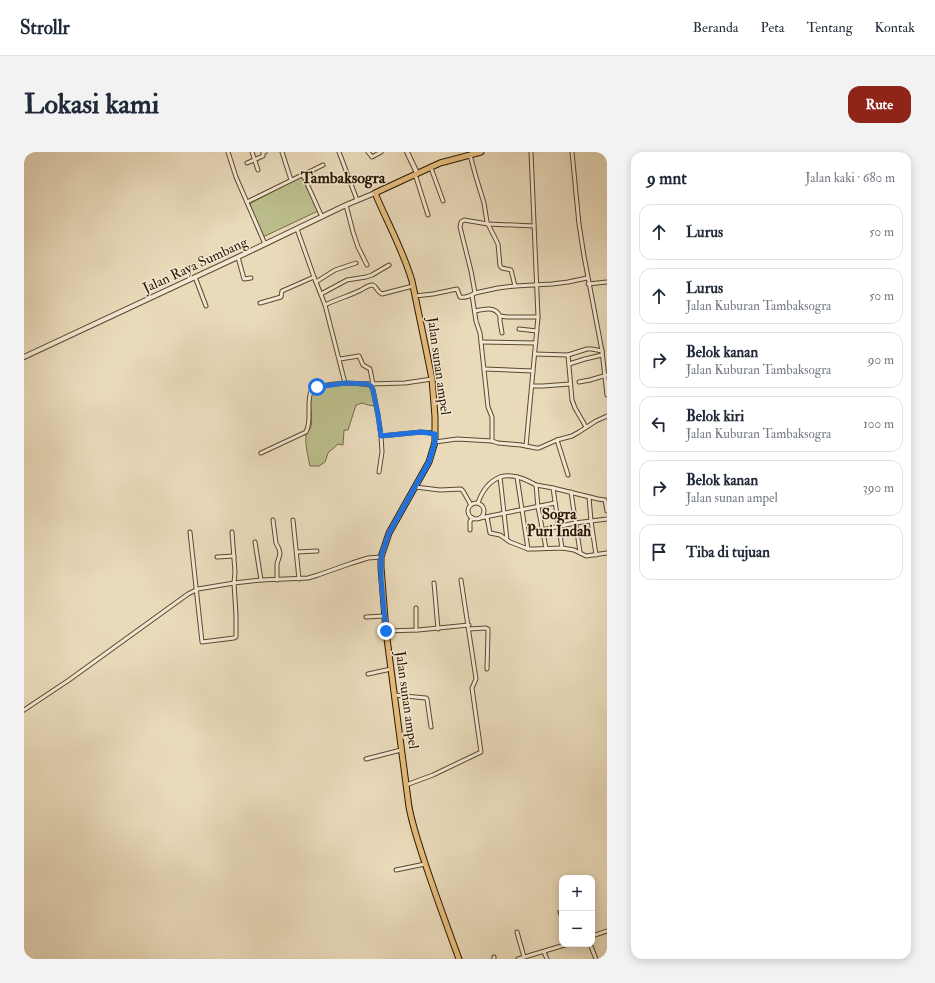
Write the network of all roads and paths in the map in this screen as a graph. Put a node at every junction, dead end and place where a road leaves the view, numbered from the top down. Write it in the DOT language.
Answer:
graph roads {
  1 [pos="228,152"];
  2 [pos="252,152"];
  3 [pos="265,152"];
  4 [pos="282,152"];
  5 [pos="339,152"];
  6 [pos="368,152"];
  7 [pos="381,152"];
  8 [pos="408,152"];
  9 [pos="481,152"];
  10 [pos="531,152"];
  11 [pos="572,152"];
  12 [pos="470,155"];
  13 [pos="254,160"];
  14 [pos="247,163"];
  15 [pos="323,165"];
  16 [pos="431,168"];
  17 [pos="258,170"];
  18 [pos="416,174"];
  19 [pos="303,175"];
  20 [pos="291,180"];
  21 [pos="375,193"];
  22 [pos="357,200"];
  23 [pos="443,201"];
  24 [pos="246,202"];
  25 [pos="346,205"];
  26 [pos="428,215"];
  27 [pos="322,217"];
  28 [pos="488,224"];
  29 [pos="534,226"];
  30 [pos="297,229"];
  31 [pos="264,244"];
  32 [pos="238,257"];
  33 [pos="356,263"];
  34 [pos="367,265"];
  35 [pos="389,266"];
  36 [pos="195,277"];
  37 [pos="314,277"];
  38 [pos="251,278"];
  39 [pos="587,278"];
  40 [pos="316,282"];
  41 [pos="607,282"];
  42 [pos="588,284"];
  43 [pos="537,285"];
  44 [pos="413,286"];
  45 [pos="514,286"];
  46 [pos="322,294"];
  47 [pos="473,294"];
  48 [pos="415,296"];
  49 [pos="260,303"];
  50 [pos="325,305"];
  51 [pos="206,306"];
  52 [pos="475,311"];
  53 [pos="500,316"];
  54 [pos="538,317"];
  55 [pos="519,329"];
  56 [pos="537,331"];
  57 [pos="502,333"];
  58 [pos="481,342"];
  59 [pos="536,343"];
  60 [pos="602,350"];
  61 [pos="535,354"];
  62 [pos="568,355"];
  63 [pos="602,355"];
  64 [pos="24,357"];
  65 [pos="340,359"];
  66 [pos="569,364"];
  67 [pos="484,369"];
  68 [pos="533,371"];
  69 [pos="606,376"];
  70 [pos="432,380"];
  71 [pos="579,382"];
  72 [pos="345,383"];
  73 [pos="368,384"];
  74 [pos="373,384"];
  75 [pos="570,384"];
  76 [pos="532,386"];
  77 [pos="607,395"];
  78 [pos="607,416"];
  79 [pos="586,427"];
  80 [pos="435,434"];
  81 [pos="381,436"];
  82 [pos="556,440"];
  83 [pos="492,441"];
  84 [pos="435,442"];
  85 [pos="526,446"];
  86 [pos="261,453"];
  87 [pos="379,472"];
  88 [pos="568,475"];
  89 [pos="500,477"];
  90 [pos="517,477"];
  91 [pos="536,485"];
  92 [pos="414,488"];
  93 [pos="553,488"];
  94 [pos="571,492"];
  95 [pos="589,497"];
  96 [pos="606,499"];
  97 [pos="478,503"];
  98 [pos="555,503"];
  99 [pos="471,504"];
  100 [pos="538,507"];
  101 [pos="522,509"];
  102 [pos="607,511"];
  103 [pos="504,513"];
  104 [pos="487,517"];
  105 [pos="473,518"];
  106 [pos="480,518"];
  107 [pos="607,519"];
  108 [pos="273,520"];
  109 [pos="294,520"];
  110 [pos="591,521"];
  111 [pos="575,523"];
  112 [pos="558,526"];
  113 [pos="470,530"];
  114 [pos="542,530"];
  115 [pos="190,532"];
  116 [pos="232,532"];
  117 [pos="507,540"];
  118 [pos="255,542"];
  119 [pos="546,548"];
  120 [pos="562,548"];
  121 [pos="528,549"];
  122 [pos="317,551"];
  123 [pos="297,552"];
  124 [pos="580,552"];
  125 [pos="607,553"];
  126 [pos="596,555"];
  127 [pos="234,556"];
  128 [pos="217,557"];
  129 [pos="381,557"];
  130 [pos="299,579"];
  131 [pos="261,580"];
  132 [pos="277,580"];
  133 [pos="461,580"];
  134 [pos="234,583"];
  135 [pos="434,583"];
  136 [pos="196,589"];
  137 [pos="416,608"];
  138 [pos="384,616"];
  139 [pos="366,617"];
  140 [pos="469,627"];
  141 [pos="438,629"];
  142 [pos="416,630"];
  143 [pos="386,631"];
  144 [pos="391,669"];
  145 [pos="487,669"];
  146 [pos="368,674"];
  147 [pos="394,694"];
  148 [pos="24,710"];
  149 [pos="431,727"];
  150 [pos="401,750"];
  151 [pos="366,759"];
  152 [pos="406,785"];
  153 [pos="425,864"];
  154 [pos="396,870"];
  155 [pos="607,931"];
  156 [pos="517,932"];
  157 [pos="595,935"];
  158 [pos="559,947"];
  159 [pos="591,947"];
  160 [pos="544,952"];
  161 [pos="524,957"];
  162 [pos="460,959"];
  163 [pos="518,959"];
  164 [pos="547,959"];
  165 [pos="596,959"];
  1 -- 24 [label="street"];
  2 -- 13 [label="street"];
  3 -- 13 [label="street"];
  4 -- 20 [label="street"];
  5 -- 22 [label="street"];
  6 -- 7 [label="street"];
  8 -- 18 [label="street"];
  9 -- 12 [label="main road"];
  10 -- 29 [label="street"];
  11 -- 39 [label="street"];
  12 -- 16 [label="main road"];
  12 -- 28 [label="street"];
  13 -- 14 [label="street"];
  13 -- 17 [label="street"];
  15 -- 19 [label="street"];
  16 -- 18 [label="main road"];
  16 -- 23 [label="street"];
  18 -- 21 [label="main road"];
  18 -- 26 [label="street"];
  19 -- 20 [label="street"];
  19 -- 27 [label="street"];
  20 -- 24 [label="street"];
  21 -- 22 [label="street, Jalan Raya Sumbang"];
  21 -- 44 [label="main road, Jalan sunan ampel"];
  22 -- 25 [label="street, Jalan Raya Sumbang"];
  24 -- 31 [label="street"];
  25 -- 27 [label="street, Jalan Raya Sumbang"];
  25 -- 34 [label="street"];
  27 -- 30 [label="street, Jalan Raya Sumbang"];
  28 -- 29 [label="street"];
  28 -- 45 [label="street"];
  28 -- 47 [label="street"];
  29 -- 43 [label="street"];
  30 -- 31 [label="street, Jalan Raya Sumbang"];
  30 -- 37 [label="street"];
  31 -- 32 [label="street, Jalan Raya Sumbang"];
  32 -- 36 [label="street, Jalan Raya Sumbang"];
  32 -- 38 [label="street"];
  33 -- 40 [label="street"];
  35 -- 46 [label="street"];
  36 -- 51 [label="street"];
  36 -- 64 [label="street, Jalan Raya Sumbang"];
  37 -- 40 [label="street"];
  37 -- 49 [label="street"];
  39 -- 42 [label="street"];
  39 -- 43 [label="street"];
  40 -- 46 [label="street"];
  41 -- 42 [label="street"];
  42 -- 60 [label="street"];
  43 -- 45 [label="street"];
  43 -- 54 [label="street"];
  44 -- 48 [label="main road, Jalan sunan ampel"];
  44 -- 50 [label="street"];
  45 -- 47 [label="street"];
  46 -- 50 [label="street"];
  47 -- 48 [label="street"];
  47 -- 52 [label="street"];
  48 -- 70 [label="main road, Jalan sunan ampel"];
  50 -- 65 [label="street"];
  52 -- 53 [label="street"];
  52 -- 58 [label="street"];
  53 -- 54 [label="street"];
  53 -- 57 [label="street"];
  54 -- 56 [label="street"];
  55 -- 56 [label="street"];
  56 -- 59 [label="street"];
  58 -- 59 [label="street"];
  58 -- 67 [label="street"];
  59 -- 61 [label="street"];
  60 -- 62 [label="street"];
  60 -- 63 [label="street"];
  61 -- 62 [label="street"];
  61 -- 68 [label="street"];
  62 -- 66 [label="street"];
  63 -- 66 [label="street"];
  63 -- 69 [label="street"];
  65 -- 72 [label="street"];
  65 -- 74 [label="street"];
  66 -- 75 [label="street"];
  67 -- 68 [label="street"];
  67 -- 83 [label="street"];
  68 -- 76 [label="street"];
  69 -- 71 [label="street"];
  69 -- 77 [label="street"];
  70 -- 74 [label="street"];
  70 -- 80 [label="main road, Jalan sunan ampel"];
  72 -- 73 [label="street"];
  72 -- 86 [label="street"];
  73 -- 74 [label="street"];
  73 -- 81 [label="street"];
  75 -- 76 [label="street"];
  75 -- 79 [label="street"];
  76 -- 85 [label="street"];
  78 -- 79 [label="street"];
  79 -- 82 [label="street"];
  80 -- 81 [label="street"];
  80 -- 84 [label="main road, Jalan sunan ampel"];
  81 -- 87 [label="street"];
  82 -- 85 [label="street"];
  82 -- 88 [label="street"];
  83 -- 84 [label="street"];
  83 -- 85 [label="street"];
  84 -- 92 [label="main road, Jalan sunan ampel"];
  89 -- 90 [label="street"];
  89 -- 97 [label="street"];
  89 -- 103 [label="street"];
  90 -- 91 [label="street"];
  90 -- 101 [label="street"];
  91 -- 93 [label="street"];
  91 -- 100 [label="street"];
  92 -- 99 [label="street"];
  92 -- 129 [label="main road, Jalan sunan ampel"];
  93 -- 94 [label="street"];
  93 -- 98 [label="street"];
  94 -- 95 [label="street"];
  94 -- 111 [label="street"];
  95 -- 96 [label="street"];
  95 -- 110 [label="street"];
  96 -- 102 [label="street"];
  97 -- 99 [label="street"];
  97 -- 106 [label="street"];
  98 -- 100 [label="street"];
  98 -- 112 [label="street"];
  99 -- 105 [label="street"];
  100 -- 101 [label="street"];
  100 -- 114 [label="street"];
  101 -- 103 [label="street"];
  101 -- 121 [label="street"];
  103 -- 104 [label="street"];
  103 -- 117 [label="street"];
  104 -- 106 [label="street"];
  104 -- 117 [label="street"];
  105 -- 106 [label="street"];
  105 -- 113 [label="street"];
  107 -- 110 [label="street"];
  108 -- 132 [label="street"];
  109 -- 123 [label="street"];
  110 -- 111 [label="street"];
  110 -- 126 [label="street"];
  111 -- 112 [label="street"];
  111 -- 124 [label="street"];
  112 -- 114 [label="street"];
  112 -- 120 [label="street"];
  114 -- 119 [label="street"];
  115 -- 136 [label="street"];
  116 -- 127 [label="street"];
  117 -- 121 [label="street"];
  118 -- 131 [label="street"];
  119 -- 120 [label="street"];
  119 -- 121 [label="street"];
  120 -- 124 [label="street"];
  122 -- 123 [label="street"];
  123 -- 130 [label="street"];
  124 -- 126 [label="street"];
  125 -- 126 [label="street"];
  127 -- 128 [label="street"];
  127 -- 134 [label="street"];
  129 -- 130 [label="street"];
  129 -- 138 [label="main road, Jalan sunan ampel"];
  130 -- 132 [label="street"];
  131 -- 132 [label="street"];
  131 -- 134 [label="street"];
  133 -- 140 [label="street"];
  134 -- 136 [label="street"];
  134 -- 136 [label="street"];
  135 -- 141 [label="street"];
  136 -- 148 [label="street"];
  137 -- 142 [label="street"];
  138 -- 139 [label="street"];
  138 -- 143 [label="main road, Jalan sunan ampel"];
  140 -- 141 [label="street"];
  140 -- 145 [label="street"];
  140 -- 152 [label="street"];
  141 -- 142 [label="street"];
  142 -- 143 [label="street"];
  143 -- 144 [label="main road, Jalan sunan ampel"];
  144 -- 146 [label="street"];
  144 -- 147 [label="main road, Jalan sunan ampel"];
  147 -- 149 [label="street"];
  147 -- 150 [label="main road, Jalan sunan ampel"];
  150 -- 151 [label="street"];
  150 -- 152 [label="main road, Jalan sunan ampel"];
  152 -- 153 [label="main road, Jalan sunan ampel"];
  153 -- 154 [label="street"];
  153 -- 162 [label="main road, Jalan sunan ampel"];
  155 -- 157 [label="street"];
  156 -- 161 [label="street"];
  158 -- 160 [label="street"];
  159 -- 165 [label="street"];
  160 -- 161 [label="street"];
  160 -- 164 [label="street"];
  161 -- 163 [label="street"];
}
